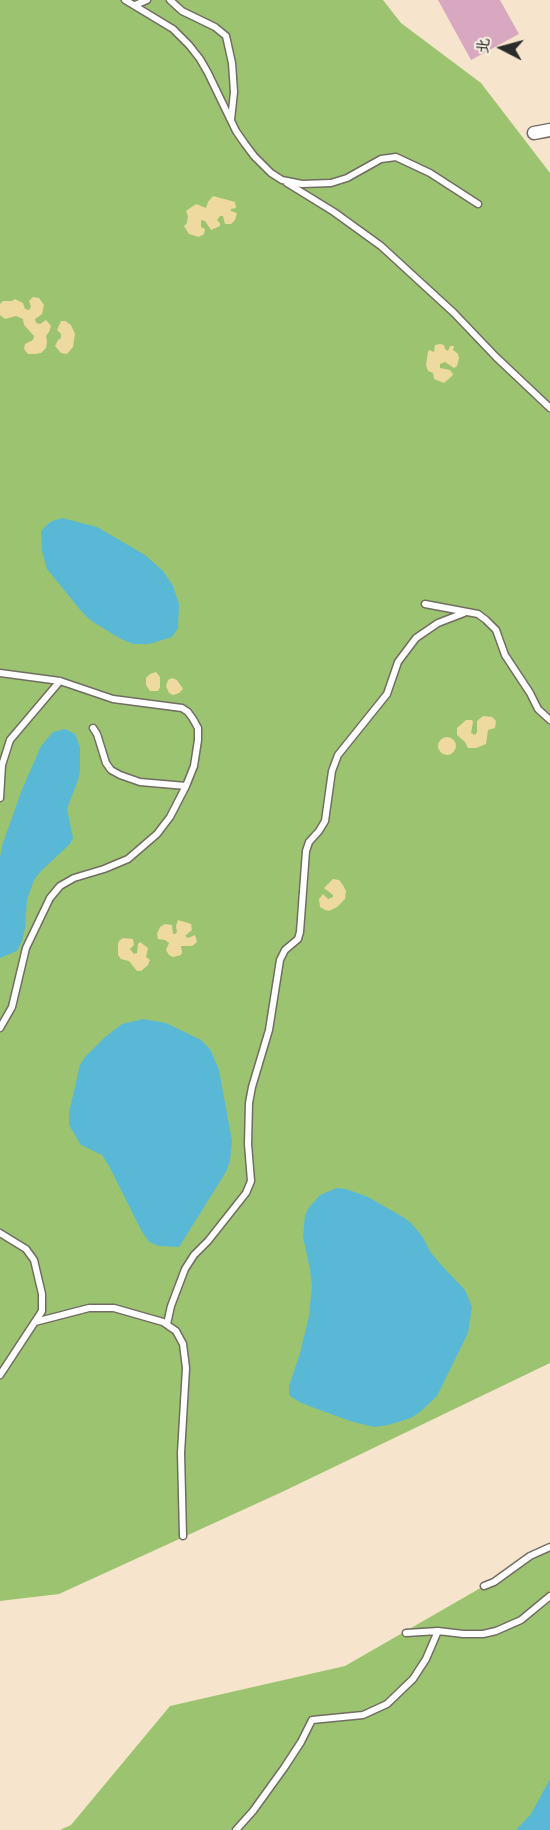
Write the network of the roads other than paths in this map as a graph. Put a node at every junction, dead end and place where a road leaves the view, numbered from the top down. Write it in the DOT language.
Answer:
graph roads {
  1 [pos="125,0"];
  2 [pos="147,0"];
  3 [pos="170,0"];
  4 [pos="135,5"];
  5 [pos="231,120"];
  6 [pos="550,130"];
  7 [pos="534,133"];
  8 [pos="282,180"];
  9 [pos="478,204"];
  10 [pos="550,408"];
  11 [pos="425,604"];
  12 [pos="464,613"];
  13 [pos="0,673"];
  14 [pos="60,681"];
  15 [pos="550,720"];
  16 [pos="93,728"];
  17 [pos="186,786"];
  18 [pos="0,798"];
  19 [pos="0,1028"];
  20 [pos="0,1233"];
  21 [pos="35,1322"];
  22 [pos="167,1324"];
  23 [pos="0,1375"];
  24 [pos="183,1536"];
  25 [pos="550,1547"];
  26 [pos="484,1586"];
  27 [pos="550,1596"];
  28 [pos="438,1631"];
  29 [pos="406,1633"];
  30 [pos="236,1830"];
  1 -- 4 [label="lane"];
  2 -- 4 [label="lane"];
  3 -- 5 [label="lane"];
  4 -- 5 [label="lane"];
  5 -- 8 [label="lane"];
  6 -- 7 [label="street"];
  8 -- 9 [label="lane"];
  8 -- 10 [label="lane"];
  11 -- 12 [label="lane"];
  12 -- 15 [label="lane"];
  12 -- 22 [label="lane"];
  13 -- 14 [label="lane"];
  14 -- 17 [label="lane"];
  14 -- 18 [label="lane"];
  16 -- 17 [label="lane"];
  17 -- 19 [label="lane"];
  20 -- 21 [label="lane"];
  21 -- 22 [label="lane"];
  21 -- 23 [label="lane"];
  22 -- 24 [label="lane"];
  25 -- 26 [label="lane"];
  27 -- 28 [label="lane"];
  28 -- 29 [label="lane"];
  28 -- 30 [label="lane"];
}
